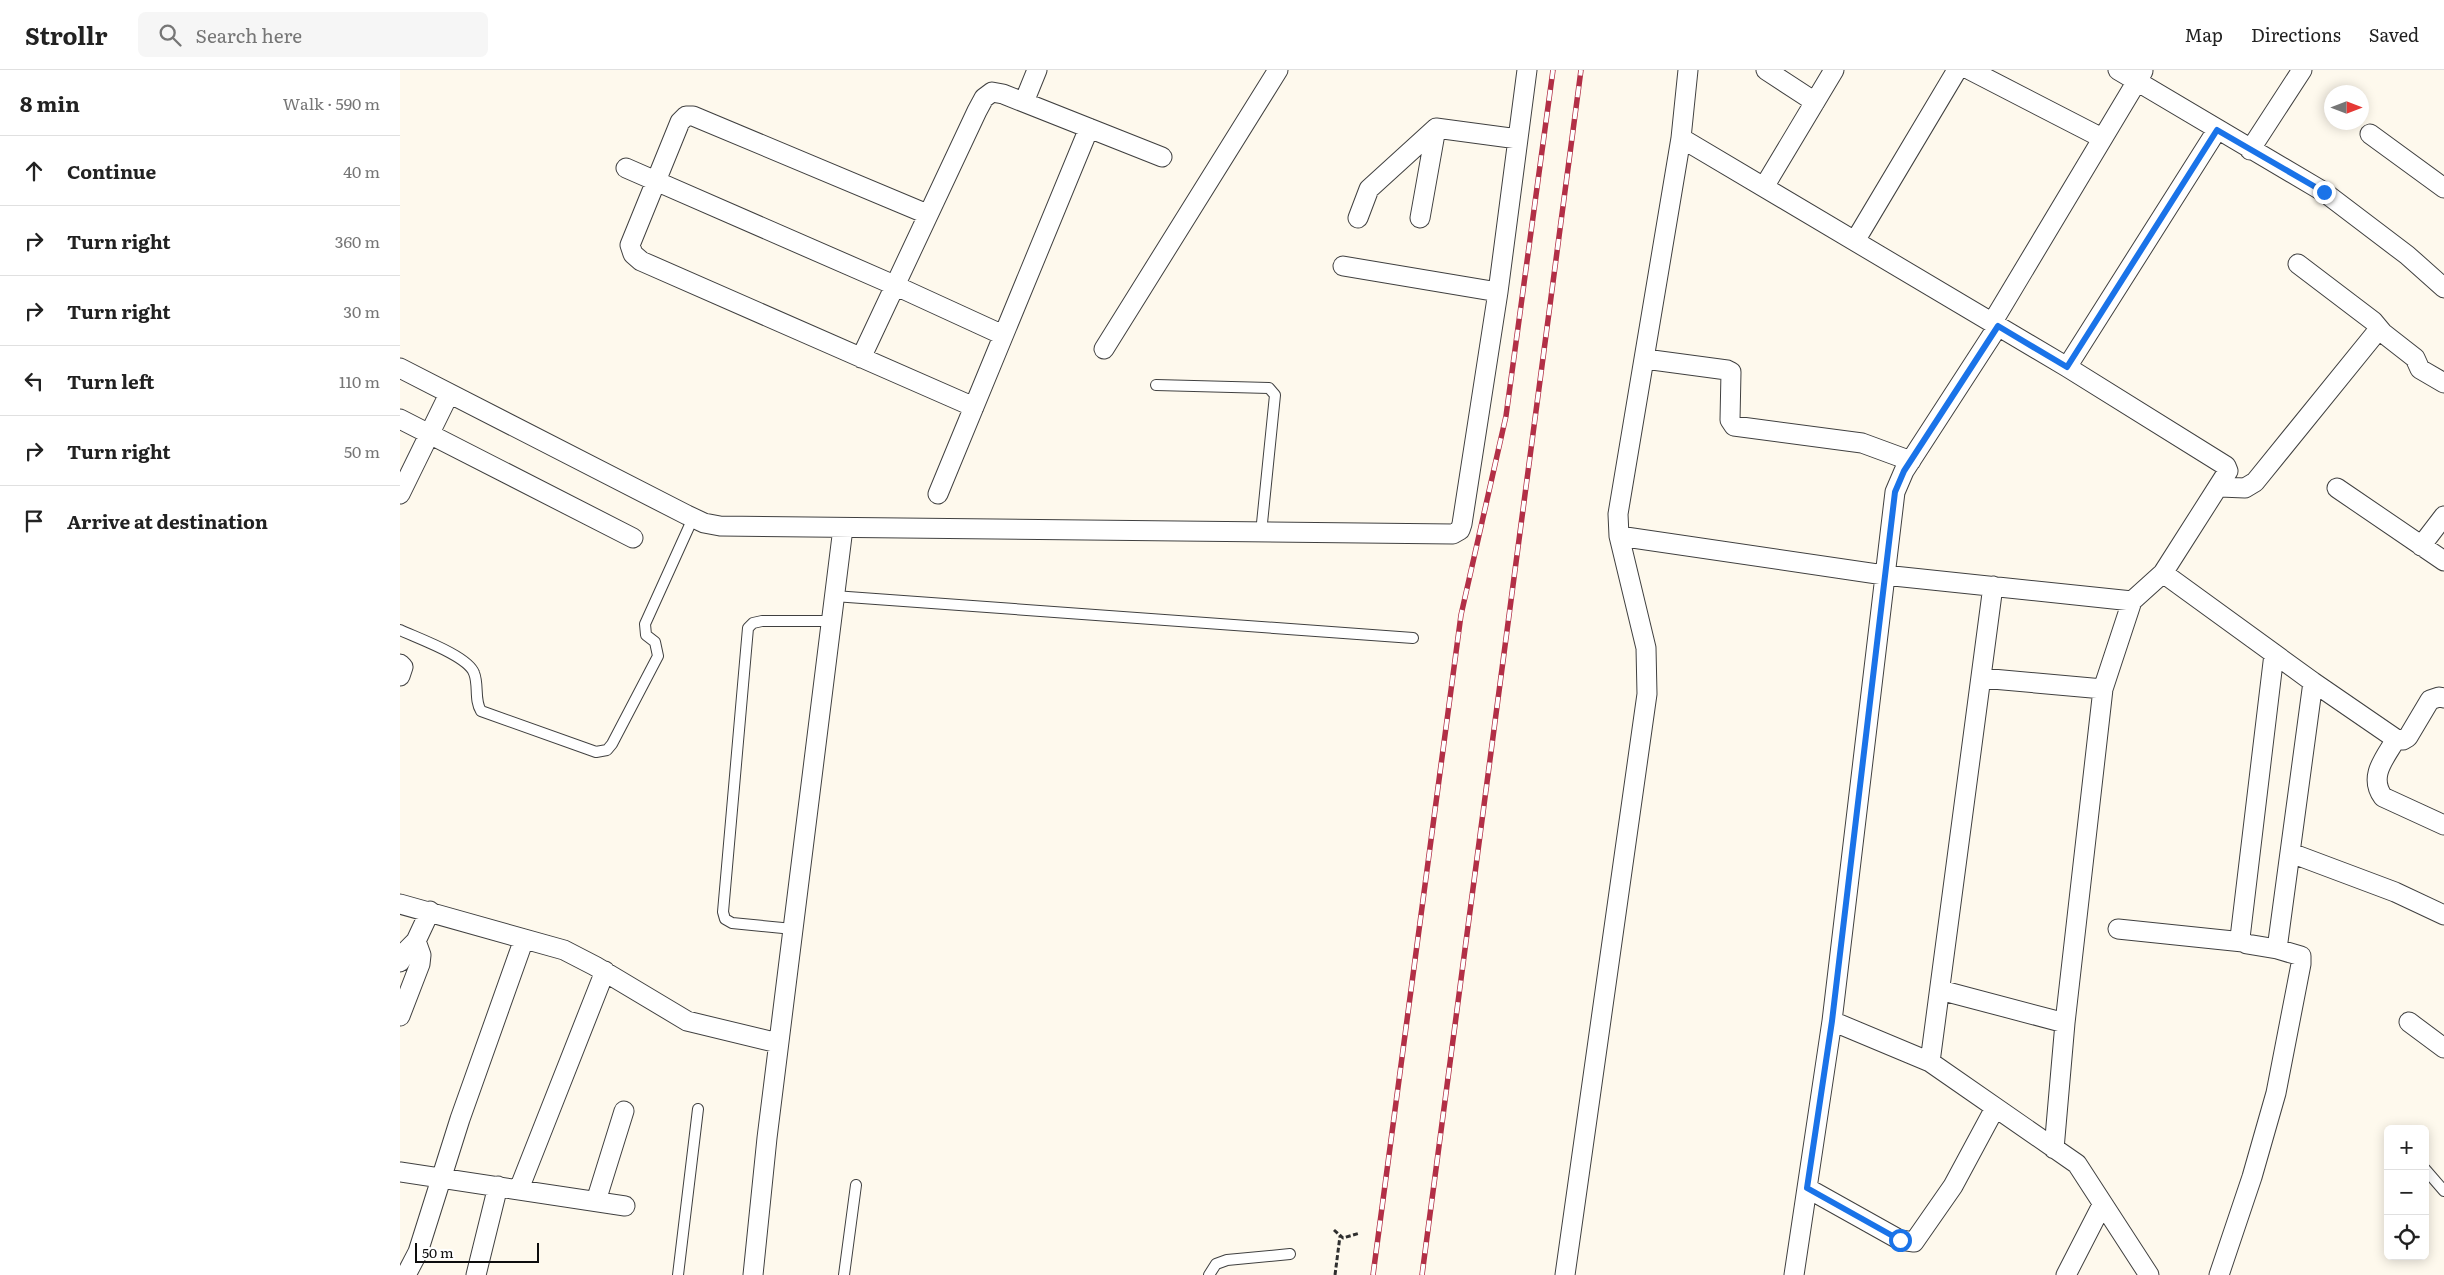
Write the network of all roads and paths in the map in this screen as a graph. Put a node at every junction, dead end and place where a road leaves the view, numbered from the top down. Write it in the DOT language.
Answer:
graph roads {
  1 [pos="1037,70"];
  2 [pos="1278,70"];
  3 [pos="1527,70"];
  4 [pos="1688,70"];
  5 [pos="1766,70"];
  6 [pos="1834,70"];
  7 [pos="1957,70"];
  8 [pos="1970,70"];
  9 [pos="2118,70"];
  10 [pos="2302,70"];
  11 [pos="2140,75"];
  12 [pos="1024,102"];
  13 [pos="1815,102"];
  14 [pos="1089,128"];
  15 [pos="1436,128"];
  16 [pos="2217,130"];
  17 [pos="2370,134"];
  18 [pos="1681,138"];
  19 [pos="2102,138"];
  20 [pos="1518,139"];
  21 [pos="2250,150"];
  22 [pos="1162,157"];
  23 [pos="626,168"];
  24 [pos="656,181"];
  25 [pos="1764,187"];
  26 [pos="2444,188"];
  27 [pos="927,214"];
  28 [pos="1358,218"];
  29 [pos="1420,218"];
  30 [pos="1855,241"];
  31 [pos="2298,264"];
  32 [pos="1343,266"];
  33 [pos="894,284"];
  34 [pos="2444,288"];
  35 [pos="1498,292"];
  36 [pos="1995,324"];
  37 [pos="2379,329"];
  38 [pos="1003,335"];
  39 [pos="1104,349"];
  40 [pos="862,358"];
  41 [pos="1645,358"];
  42 [pos="2067,367"];
  43 [pos="400,368"];
  44 [pos="2444,383"];
  45 [pos="1156,385"];
  46 [pos="449,394"];
  47 [pos="974,407"];
  48 [pos="400,419"];
  49 [pos="429,435"];
  50 [pos="1911,461"];
  51 [pos="2220,487"];
  52 [pos="2337,488"];
  53 [pos="400,494"];
  54 [pos="938,494"];
  55 [pos="2444,516"];
  56 [pos="693,518"];
  57 [pos="843,528"];
  58 [pos="1261,533"];
  59 [pos="1619,536"];
  60 [pos="633,538"];
  61 [pos="2421,546"];
  62 [pos="2444,561"];
  63 [pos="2163,573"];
  64 [pos="1884,575"];
  65 [pos="1993,586"];
  66 [pos="834,596"];
  67 [pos="2132,601"];
  68 [pos="831,622"];
  69 [pos="400,630"];
  70 [pos="1413,638"];
  71 [pos="2274,654"];
  72 [pos="400,664"];
  73 [pos="400,676"];
  74 [pos="1981,678"];
  75 [pos="2313,682"];
  76 [pos="2103,689"];
  77 [pos="2444,698"];
  78 [pos="2396,739"];
  79 [pos="2444,825"];
  80 [pos="2291,853"];
  81 [pos="400,904"];
  82 [pos="430,911"];
  83 [pos="2444,914"];
  84 [pos="793,929"];
  85 [pos="2118,929"];
  86 [pos="524,938"];
  87 [pos="416,941"];
  88 [pos="2243,942"];
  89 [pos="2277,949"];
  90 [pos="400,962"];
  91 [pos="605,971"];
  92 [pos="1940,990"];
  93 [pos="400,1016"];
  94 [pos="1832,1021"];
  95 [pos="2410,1022"];
  96 [pos="2065,1023"];
  97 [pos="778,1043"];
  98 [pos="2444,1048"];
  99 [pos="1930,1062"];
  100 [pos="1995,1108"];
  101 [pos="698,1109"];
  102 [pos="624,1110"];
  103 [pos="2054,1149"];
  104 [pos="400,1172"];
  105 [pos="2429,1174"];
  106 [pos="442,1178"];
  107 [pos="856,1185"];
  108 [pos="498,1186"];
  109 [pos="1807,1188"];
  110 [pos="519,1189"];
  111 [pos="2444,1191"];
  112 [pos="596,1201"];
  113 [pos="2102,1205"];
  114 [pos="625,1206"];
  115 [pos="1334,1230"];
  116 [pos="1360,1233"];
  117 [pos="1340,1236"];
  118 [pos="1290,1254"];
  119 [pos="406,1275"];
  120 [pos="476,1275"];
  121 [pos="678,1275"];
  122 [pos="753,1275"];
  123 [pos="844,1275"];
  124 [pos="1209,1275"];
  125 [pos="1335,1275"];
  126 [pos="1565,1275"];
  127 [pos="1794,1275"];
  128 [pos="2066,1275"];
  129 [pos="2148,1275"];
  130 [pos="2219,1275"];
  1 -- 12 [label="street"];
  2 -- 39 [label="street"];
  3 -- 20 [label="street"];
  4 -- 18 [label="street"];
  5 -- 13 [label="street"];
  6 -- 13 [label="street"];
  7 -- 30 [label="street"];
  8 -- 19 [label="street"];
  9 -- 11 [label="street"];
  10 -- 21 [label="street"];
  11 -- 16 [label="street"];
  11 -- 19 [label="street"];
  12 -- 14 [label="street"];
  12 -- 27 [label="street"];
  13 -- 25 [label="street"];
  14 -- 22 [label="street"];
  14 -- 38 [label="street"];
  15 -- 20 [label="street"];
  15 -- 28 [label="street"];
  15 -- 29 [label="street"];
  16 -- 21 [label="street"];
  16 -- 42 [label="street"];
  17 -- 26 [label="street"];
  18 -- 25 [label="street"];
  18 -- 41 [label="street"];
  19 -- 36 [label="street"];
  20 -- 35 [label="street"];
  21 -- 34 [label="street"];
  23 -- 24 [label="street"];
  24 -- 27 [label="street"];
  24 -- 33 [label="street"];
  24 -- 40 [label="street"];
  25 -- 30 [label="street"];
  27 -- 33 [label="street"];
  30 -- 36 [label="street"];
  31 -- 37 [label="street"];
  32 -- 35 [label="street"];
  33 -- 38 [label="street"];
  33 -- 40 [label="street"];
  35 -- 58 [label="street"];
  36 -- 42 [label="street"];
  36 -- 50 [label="street"];
  37 -- 44 [label="street"];
  37 -- 51 [label="street"];
  38 -- 47 [label="street"];
  40 -- 47 [label="street"];
  41 -- 50 [label="street"];
  41 -- 59 [label="street"];
  42 -- 51 [label="street"];
  43 -- 46 [label="street"];
  45 -- 58 [label="lane"];
  46 -- 49 [label="street"];
  46 -- 56 [label="street"];
  47 -- 54 [label="street"];
  48 -- 49 [label="street"];
  49 -- 53 [label="street"];
  49 -- 60 [label="street"];
  50 -- 64 [label="street"];
  51 -- 63 [label="street"];
  52 -- 61 [label="street"];
  55 -- 61 [label="street"];
  56 -- 57 [label="street"];
  56 -- 69 [label="lane"];
  57 -- 58 [label="street"];
  57 -- 66 [label="street"];
  59 -- 64 [label="street"];
  59 -- 126 [label="street"];
  61 -- 62 [label="street"];
  63 -- 67 [label="street"];
  63 -- 71 [label="street"];
  64 -- 65 [label="street"];
  64 -- 94 [label="street"];
  65 -- 67 [label="street"];
  65 -- 74 [label="street"];
  66 -- 68 [label="street"];
  66 -- 70 [label="lane"];
  67 -- 76 [label="street"];
  68 -- 84 [label="street"];
  68 -- 84 [label="lane"];
  71 -- 75 [label="street"];
  71 -- 88 [label="street"];
  72 -- 73 [label="street"];
  74 -- 76 [label="street"];
  74 -- 92 [label="street"];
  75 -- 78 [label="street"];
  75 -- 80 [label="street"];
  76 -- 96 [label="street"];
  77 -- 78 [label="street"];
  78 -- 79 [label="street"];
  80 -- 83 [label="street"];
  80 -- 89 [label="street"];
  81 -- 82 [label="street"];
  82 -- 86 [label="street"];
  82 -- 87 [label="street"];
  84 -- 97 [label="street"];
  85 -- 88 [label="street"];
  86 -- 91 [label="street"];
  86 -- 106 [label="street"];
  87 -- 90 [label="street"];
  87 -- 93 [label="street"];
  88 -- 89 [label="street"];
  89 -- 130 [label="street"];
  91 -- 97 [label="street"];
  91 -- 110 [label="street"];
  92 -- 96 [label="street"];
  92 -- 99 [label="street"];
  94 -- 99 [label="street"];
  94 -- 109 [label="street"];
  95 -- 98 [label="street"];
  96 -- 103 [label="street"];
  97 -- 122 [label="street"];
  99 -- 100 [label="street"];
  100 -- 103 [label="street"];
  100 -- 109 [label="street"];
  101 -- 121 [label="lane"];
  102 -- 112 [label="street"];
  103 -- 113 [label="street"];
  104 -- 106 [label="street"];
  105 -- 111 [label="lane"];
  106 -- 108 [label="street"];
  106 -- 119 [label="street"];
  107 -- 123 [label="lane"];
  108 -- 110 [label="street"];
  108 -- 120 [label="street"];
  109 -- 127 [label="street"];
  110 -- 112 [label="street"];
  112 -- 114 [label="street"];
  113 -- 128 [label="street"];
  113 -- 129 [label="street"];
  115 -- 116 [label="path"];
  117 -- 125 [label="path"];
  118 -- 124 [label="lane"];
}
